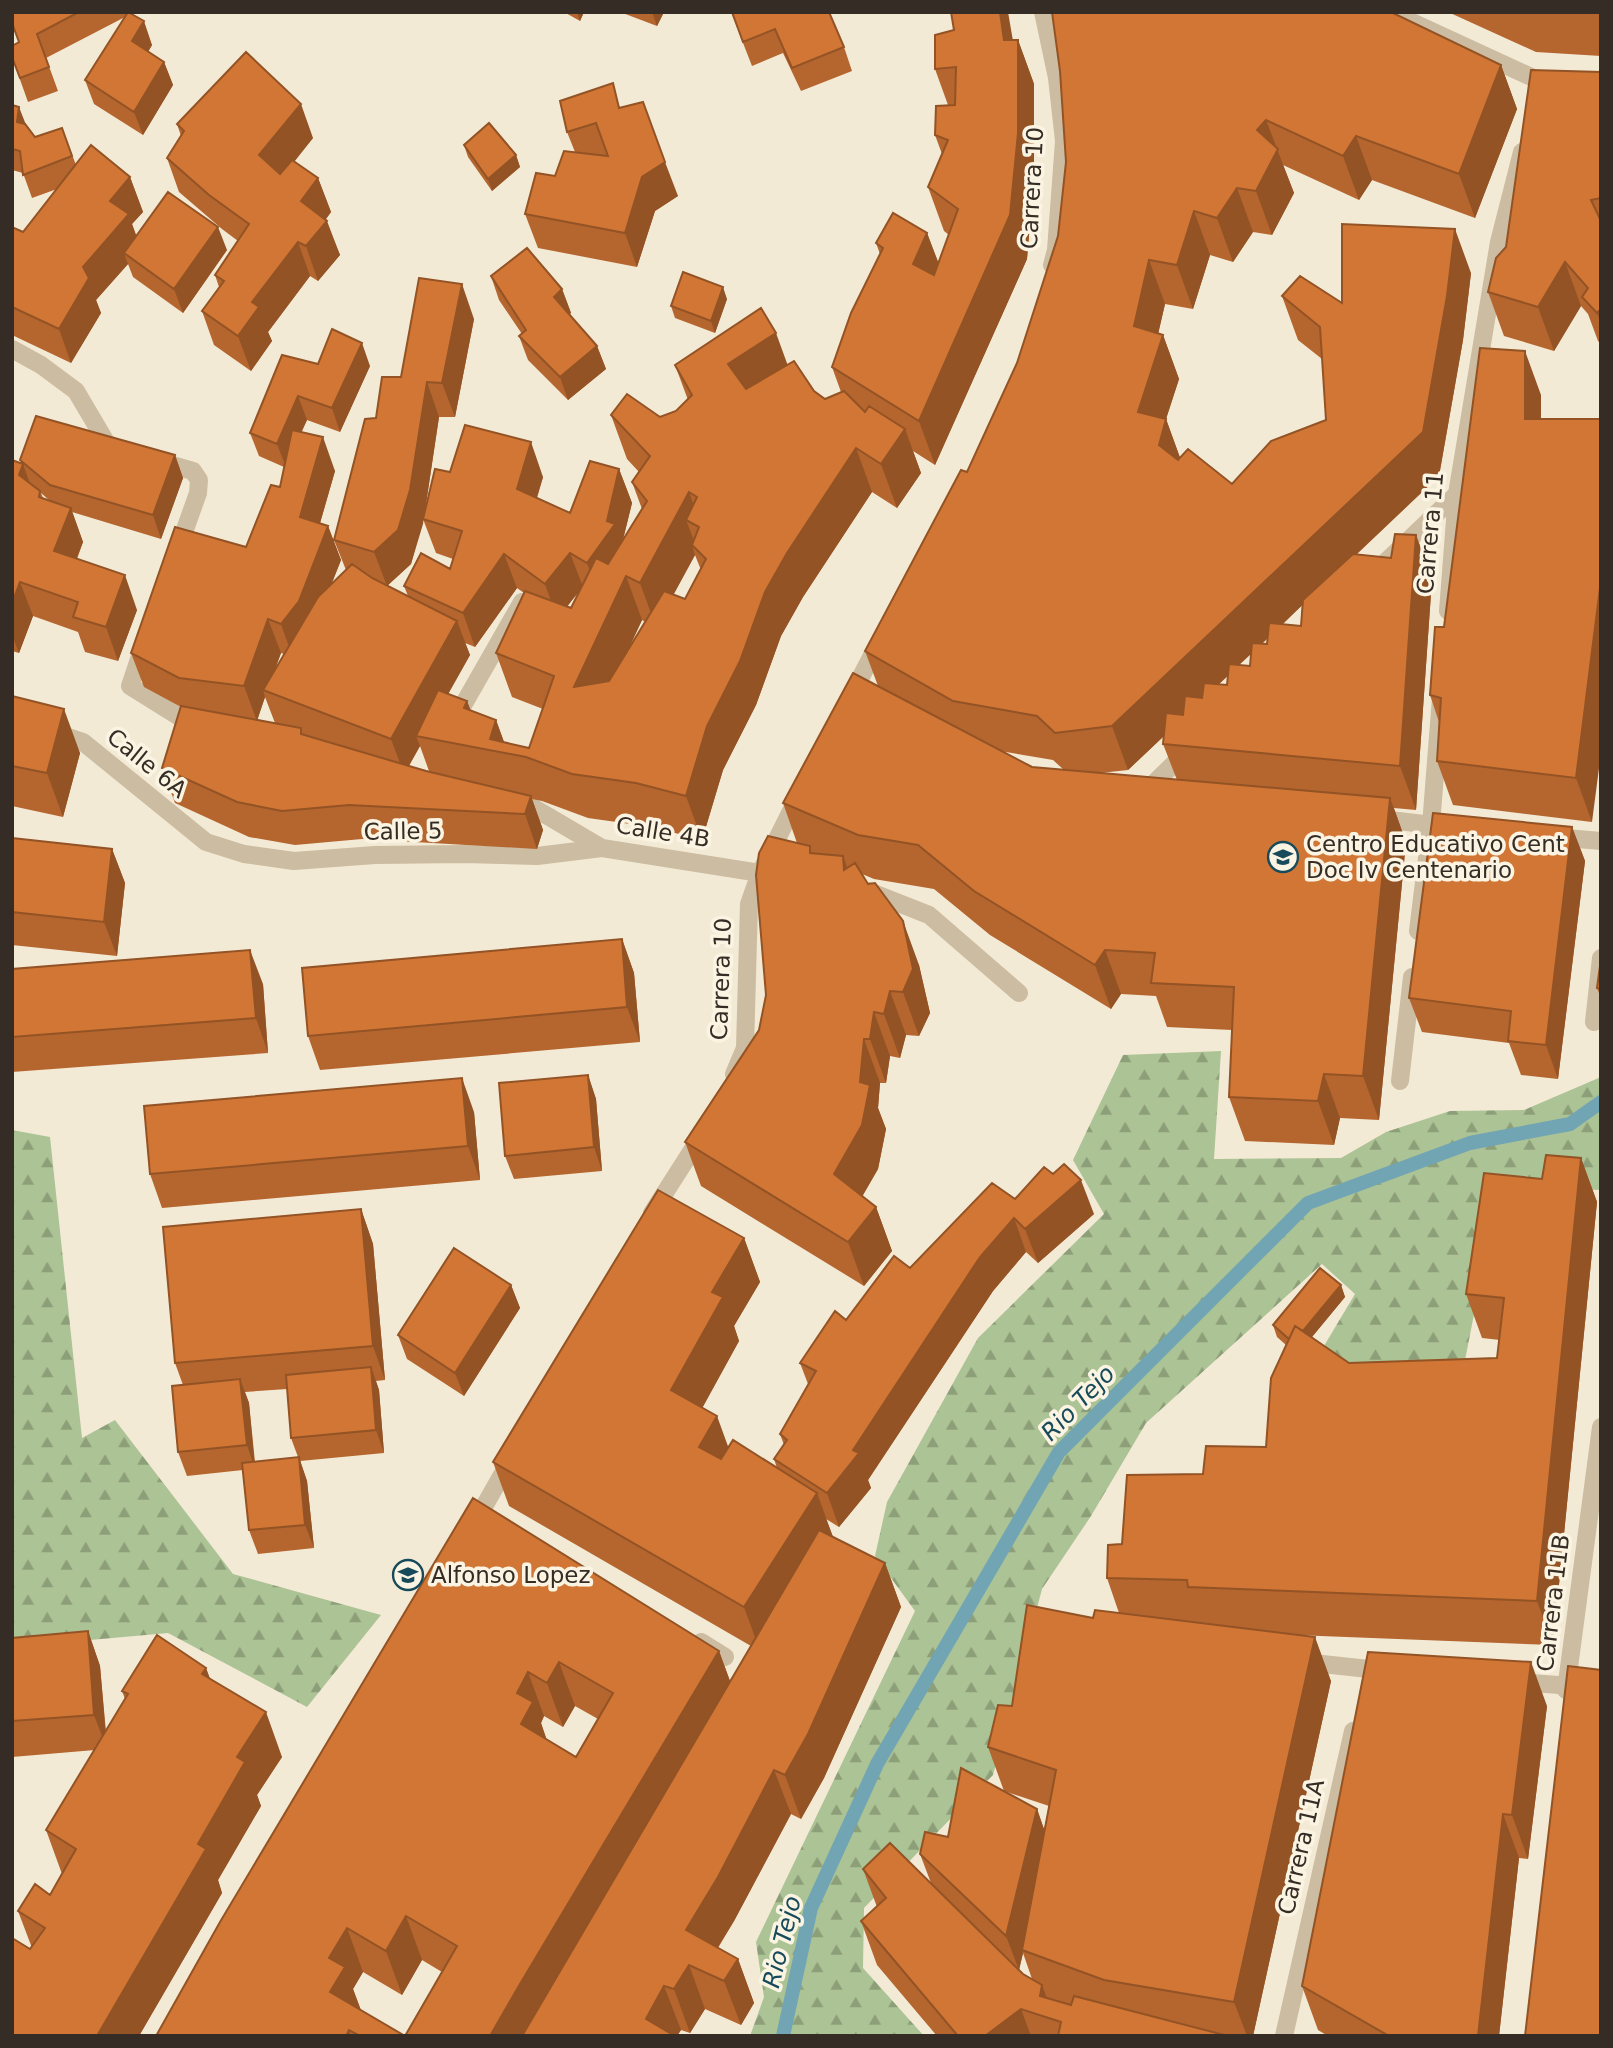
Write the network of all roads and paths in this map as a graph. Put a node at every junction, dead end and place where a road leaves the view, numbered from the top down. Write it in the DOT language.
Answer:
graph roads {
  1 [pos="1042,12"];
  2 [pos="1390,12"];
  3 [pos="1601,83"];
  4 [pos="1526,135"];
  5 [pos="1049,276"];
  6 [pos="12,349"];
  7 [pos="1457,494"];
  8 [pos="171,570"];
  9 [pos="1356,590"];
  10 [pos="522,602"];
  11 [pos="886,629"];
  12 [pos="1446,632"];
  13 [pos="148,634"];
  14 [pos="1442,687"];
  15 [pos="841,714"];
  16 [pos="12,718"];
  17 [pos="216,727"];
  18 [pos="1205,734"];
  19 [pos="444,740"];
  20 [pos="804,784"];
  21 [pos="1172,795"];
  22 [pos="495,800"];
  23 [pos="1363,817"];
  24 [pos="1431,825"];
  25 [pos="1457,827"];
  26 [pos="1535,835"];
  27 [pos="1601,841"];
  28 [pos="206,842"];
  29 [pos="602,848"];
  30 [pos="760,873"];
  31 [pos="846,882"];
  32 [pos="1601,958"];
  33 [pos="1019,993"];
  34 [pos="1594,1022"];
  35 [pos="1400,1081"];
  36 [pos="725,1094"];
  37 [pos="713,1116"];
  38 [pos="643,1227"];
  39 [pos="1601,1427"];
  40 [pos="522,1440"];
  41 [pos="461,1546"];
  42 [pos="690,1636"];
  43 [pos="725,1657"];
  44 [pos="1285,1660"];
  45 [pos="1406,1673"];
  46 [pos="1500,1681"];
  47 [pos="1567,1686"];
  48 [pos="1601,1688"];
  49 [pos="1357,1710"];
  50 [pos="1564,1713"];
  51 [pos="1284,2036"];
  1 -- 5 [label="street, Carrera 10"];
  2 -- 3 [label="street"];
  4 -- 7 [label="street, Carrera 11"];
  6 -- 8 [label="street"];
  7 -- 9 [label="street"];
  7 -- 12 [label="street, Carrera 11"];
  10 -- 19 [label="street"];
  11 -- 15 [label="street"];
  13 -- 17 [label="street"];
  14 -- 24 [label="street"];
  16 -- 28 [label="street, Calle 6A"];
  18 -- 21 [label="street"];
  20 -- 30 [label="street, Carrera 10"];
  22 -- 29 [label="street, Calle 4B"];
  23 -- 24 [label="street"];
  24 -- 25 [label="street"];
  24 -- 35 [label="street"];
  26 -- 27 [label="street"];
  28 -- 29 [label="street, Calle 5"];
  29 -- 30 [label="street, Calle 4B"];
  30 -- 36 [label="street, Carrera 10"];
  31 -- 33 [label="street"];
  32 -- 34 [label="street"];
  37 -- 38 [label="street"];
  39 -- 47 [label="street, Carrera 11B"];
  40 -- 41 [label="street"];
  42 -- 43 [label="street"];
  44 -- 45 [label="street"];
  46 -- 47 [label="street"];
  47 -- 48 [label="street"];
  47 -- 50 [label="street, Carrera 11B"];
  49 -- 51 [label="street, Carrera 11A"];
}
